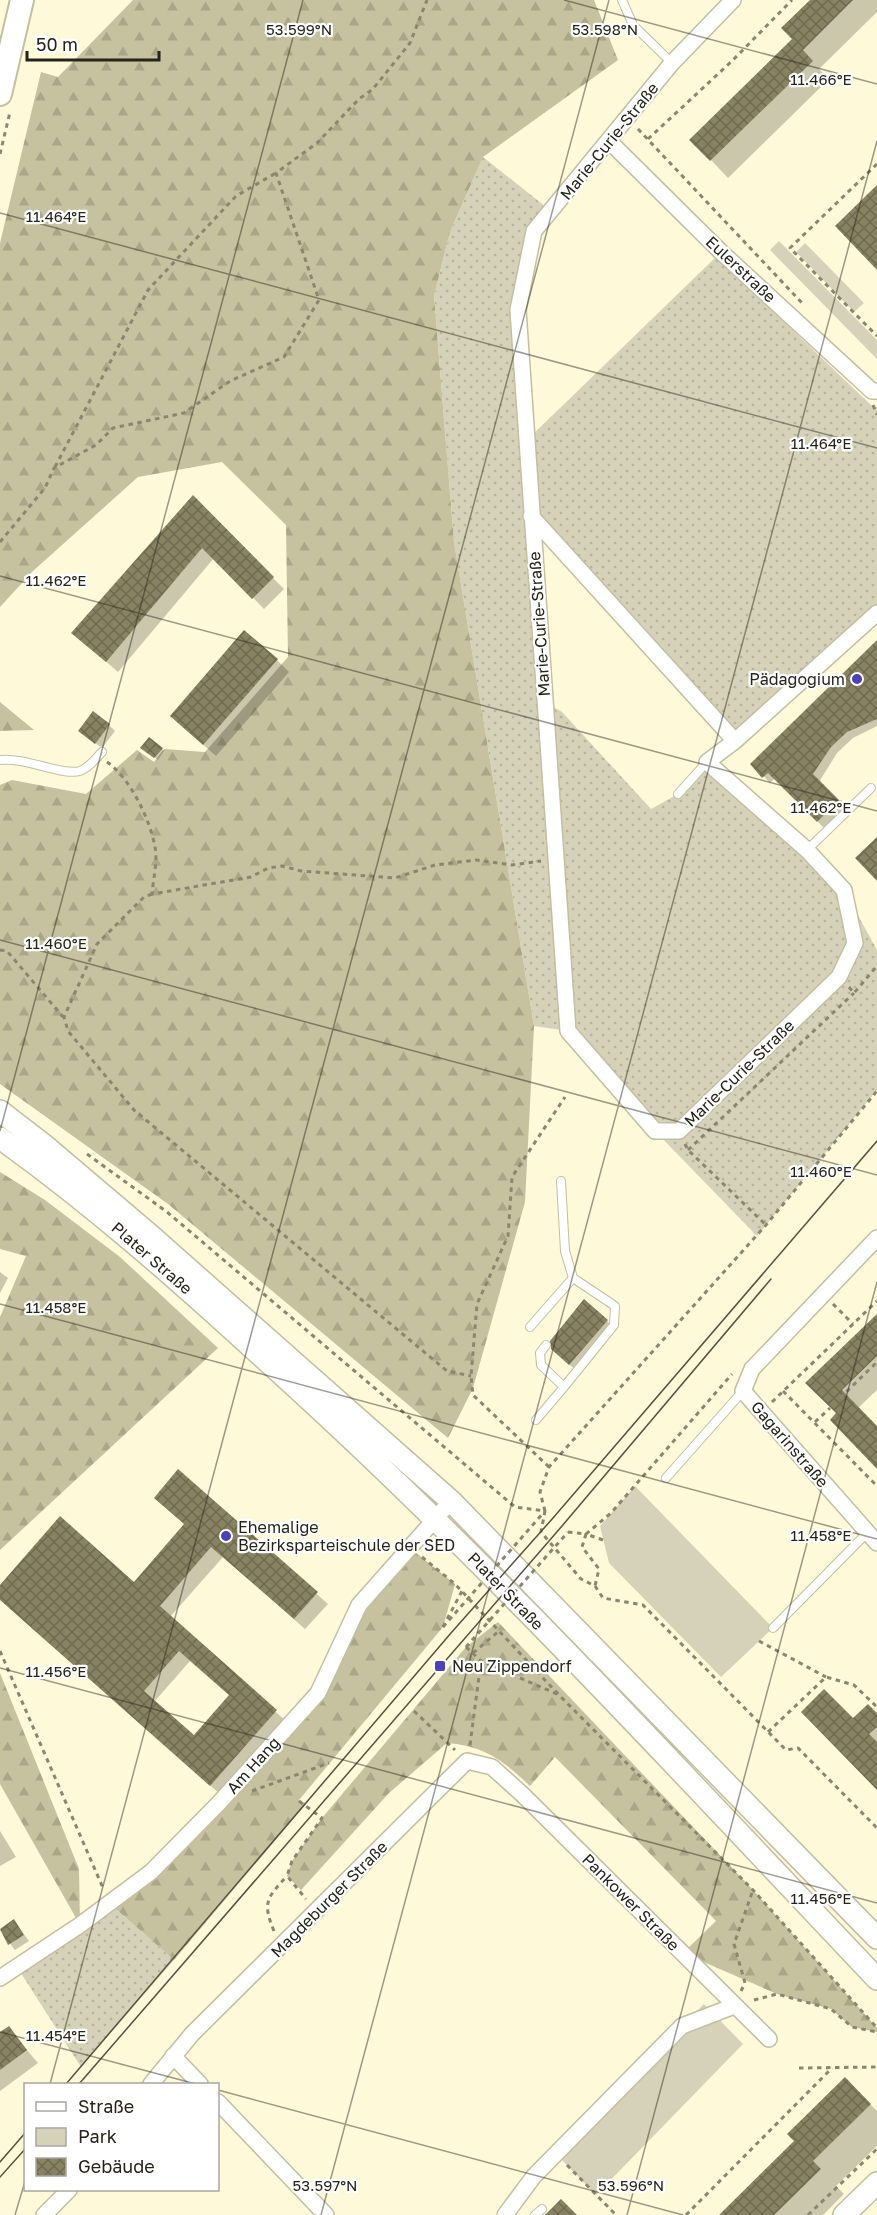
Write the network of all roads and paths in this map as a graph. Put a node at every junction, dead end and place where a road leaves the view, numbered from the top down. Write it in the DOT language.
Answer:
graph roads {
  1 [pos="22,0"];
  2 [pos="427,0"];
  3 [pos="622,0"];
  4 [pos="792,0"];
  5 [pos="731,1"];
  6 [pos="672,63"];
  7 [pos="0,94"];
  8 [pos="628,119"];
  9 [pos="648,139"];
  10 [pos="609,141"];
  11 [pos="877,164"];
  12 [pos="276,173"];
  13 [pos="803,303"];
  14 [pos="877,336"];
  15 [pos="874,391"];
  16 [pos="877,415"];
  17 [pos="54,468"];
  18 [pos="531,516"];
  19 [pos="0,542"];
  20 [pos="877,613"];
  21 [pos="735,741"];
  22 [pos="100,754"];
  23 [pos="0,760"];
  24 [pos="707,762"];
  25 [pos="871,788"];
  26 [pos="678,794"];
  27 [pos="807,850"];
  28 [pos="556,859"];
  29 [pos="152,894"];
  30 [pos="0,950"];
  31 [pos="877,966"];
  32 [pos="839,977"];
  33 [pos="854,993"];
  34 [pos="64,1017"];
  35 [pos="877,1091"];
  36 [pos="565,1097"];
  37 [pos="0,1111"];
  38 [pos="679,1131"];
  39 [pos="0,1138"];
  40 [pos="688,1150"];
  41 [pos="83,1152"];
  42 [pos="561,1181"];
  43 [pos="766,1225"];
  44 [pos="877,1238"];
  45 [pos="573,1278"];
  46 [pos="823,1294"];
  47 [pos="877,1301"];
  48 [pos="853,1324"];
  49 [pos="530,1327"];
  50 [pos="546,1345"];
  51 [pos="877,1362"];
  52 [pos="471,1376"];
  53 [pos="564,1387"];
  54 [pos="743,1391"];
  55 [pos="783,1391"];
  56 [pos="840,1398"];
  57 [pos="707,1403"];
  58 [pos="830,1408"];
  59 [pos="762,1412"];
  60 [pos="536,1420"];
  61 [pos="815,1422"];
  62 [pos="549,1467"];
  63 [pos="666,1478"];
  64 [pos="877,1486"];
  65 [pos="452,1501"];
  66 [pos="545,1511"];
  67 [pos="436,1518"];
  68 [pos="814,1532"];
  69 [pos="586,1534"];
  70 [pos="872,1538"];
  71 [pos="603,1540"];
  72 [pos="410,1548"];
  73 [pos="595,1586"];
  74 [pos="462,1591"];
  75 [pos="773,1628"];
  76 [pos="499,1631"];
  77 [pos="759,1641"];
  78 [pos="0,1651"];
  79 [pos="473,1653"];
  80 [pos="481,1661"];
  81 [pos="826,1677"];
  82 [pos="559,1695"];
  83 [pos="877,1707"];
  84 [pos="414,1711"];
  85 [pos="768,1732"];
  86 [pos="467,1761"];
  87 [pos="329,1763"];
  88 [pos="299,1801"];
  89 [pos="219,1803"];
  90 [pos="877,1828"];
  91 [pos="287,1876"];
  92 [pos="753,1890"];
  93 [pos="300,1891"];
  94 [pos="109,1903"];
  95 [pos="877,1938"];
  96 [pos="281,1947"];
  97 [pos="0,1978"];
  98 [pos="877,1978"];
  99 [pos="734,2006"];
  100 [pos="877,2030"];
  101 [pos="769,2039"];
  102 [pos="172,2056"];
  103 [pos="877,2067"];
  104 [pos="799,2068"];
  105 [pos="832,2068"];
  106 [pos="152,2083"];
  107 [pos="198,2083"];
  108 [pos="219,2103"];
  109 [pos="877,2149"];
  110 [pos="556,2154"];
  111 [pos="877,2183"];
  112 [pos="68,2191"];
  113 [pos="542,2209"];
  114 [pos="44,2215"];
  115 [pos="326,2215"];
  116 [pos="505,2215"];
  117 [pos="535,2215"];
  118 [pos="616,2215"];
  119 [pos="686,2215"];
  120 [pos="808,2215"];
  121 [pos="844,2215"];
  1 -- 7 [label="main road"];
  2 -- 12 [label="path"];
  3 -- 6 [label="lane"];
  4 -- 9 [label="path"];
  5 -- 6 [label="street, Marie-Curie-Straße"];
  6 -- 8 [label="street, Marie-Curie-Straße"];
  8 -- 9 [label="path"];
  8 -- 10 [label="street, Marie-Curie-Straße"];
  9 -- 13 [label="path"];
  10 -- 15 [label="street, Eulerstraße"];
  10 -- 18 [label="street, Marie-Curie-Straße"];
  11 -- 14 [label="path"];
  12 -- 17 [label="path"];
  12 -- 17 [label="path"];
  15 -- 16 [label="path"];
  17 -- 19 [label="path"];
  18 -- 21 [label="street, Marie-Curie-Straße"];
  18 -- 28 [label="street, Marie-Curie-Straße"];
  20 -- 21 [label="street"];
  21 -- 24 [label="street"];
  22 -- 23 [label="lane"];
  22 -- 29 [label="path"];
  24 -- 26 [label="lane"];
  24 -- 27 [label="street, Marie-Curie-Straße"];
  25 -- 27 [label="lane"];
  27 -- 32 [label="street, Marie-Curie-Straße"];
  28 -- 29 [label="path"];
  28 -- 38 [label="street, Marie-Curie-Straße"];
  29 -- 34 [label="path"];
  30 -- 34 [label="path"];
  31 -- 33 [label="path"];
  32 -- 33 [label="path"];
  32 -- 38 [label="street, Marie-Curie-Straße"];
  33 -- 40 [label="path"];
  34 -- 52 [label="path"];
  35 -- 43 [label="path"];
  36 -- 52 [label="path"];
  37 -- 65 [label="street, Plater Straße"];
  38 -- 40 [label="path"];
  39 -- 67 [label="street, Plater Straße"];
  40 -- 43 [label="path"];
  41 -- 66 [label="path"];
  42 -- 45 [label="lane"];
  43 -- 62 [label="path"];
  44 -- 46 [label="street, Gagarinstraße"];
  45 -- 49 [label="lane"];
  45 -- 53 [label="lane"];
  46 -- 48 [label="path"];
  46 -- 54 [label="street, Gagarinstraße"];
  47 -- 48 [label="path"];
  48 -- 55 [label="path"];
  50 -- 53 [label="lane"];
  51 -- 56 [label="path"];
  52 -- 62 [label="path"];
  53 -- 60 [label="lane"];
  54 -- 59 [label="street, Gagarinstraße"];
  54 -- 63 [label="lane"];
  55 -- 59 [label="path"];
  55 -- 61 [label="path"];
  57 -- 69 [label="path"];
  58 -- 61 [label="path"];
  59 -- 70 [label="street, Gagarinstraße"];
  61 -- 64 [label="path"];
  62 -- 66 [label="path"];
  65 -- 67 [label="street, Am Hang"];
  65 -- 95 [label="street, Plater Straße"];
  66 -- 73 [label="path"];
  66 -- 74 [label="path, bridge"];
  67 -- 72 [label="street, Am Hang"];
  67 -- 98 [label="street, Plater Straße"];
  68 -- 70 [label="path"];
  69 -- 71 [label="path"];
  69 -- 73 [label="path"];
  69 -- 79 [label="path, bridge"];
  70 -- 75 [label="lane"];
  72 -- 74 [label="path"];
  72 -- 89 [label="street, Am Hang"];
  73 -- 85 [label="path"];
  74 -- 76 [label="path"];
  76 -- 79 [label="path"];
  76 -- 82 [label="path"];
  77 -- 81 [label="path"];
  78 -- 94 [label="path"];
  79 -- 80 [label="path"];
  80 -- 82 [label="path"];
  80 -- 86 [label="path"];
  81 -- 83 [label="path"];
  81 -- 85 [label="path"];
  82 -- 92 [label="path"];
  84 -- 86 [label="path"];
  85 -- 90 [label="path"];
  86 -- 96 [label="street, Magdeburger Straße"];
  86 -- 99 [label="street, Pankower Straße"];
  87 -- 89 [label="path"];
  88 -- 91 [label="path"];
  89 -- 94 [label="street, Am Hang"];
  91 -- 93 [label="path"];
  91 -- 96 [label="path"];
  92 -- 99 [label="path"];
  92 -- 100 [label="path"];
  94 -- 97 [label="street, Am Hang"];
  96 -- 102 [label="street, Magdeburger Straße"];
  99 -- 100 [label="path"];
  99 -- 101 [label="street, Pankower Straße"];
  99 -- 110 [label="street"];
  102 -- 106 [label="street, Magdeburger Straße"];
  102 -- 107 [label="street"];
  103 -- 105 [label="path"];
  104 -- 105 [label="path"];
  105 -- 119 [label="path"];
  108 -- 115 [label="street"];
  109 -- 120 [label="path"];
  110 -- 116 [label="street"];
  110 -- 118 [label="path"];
  111 -- 121 [label="street"];
  112 -- 114 [label="street"];
  113 -- 117 [label="lane"];
}
